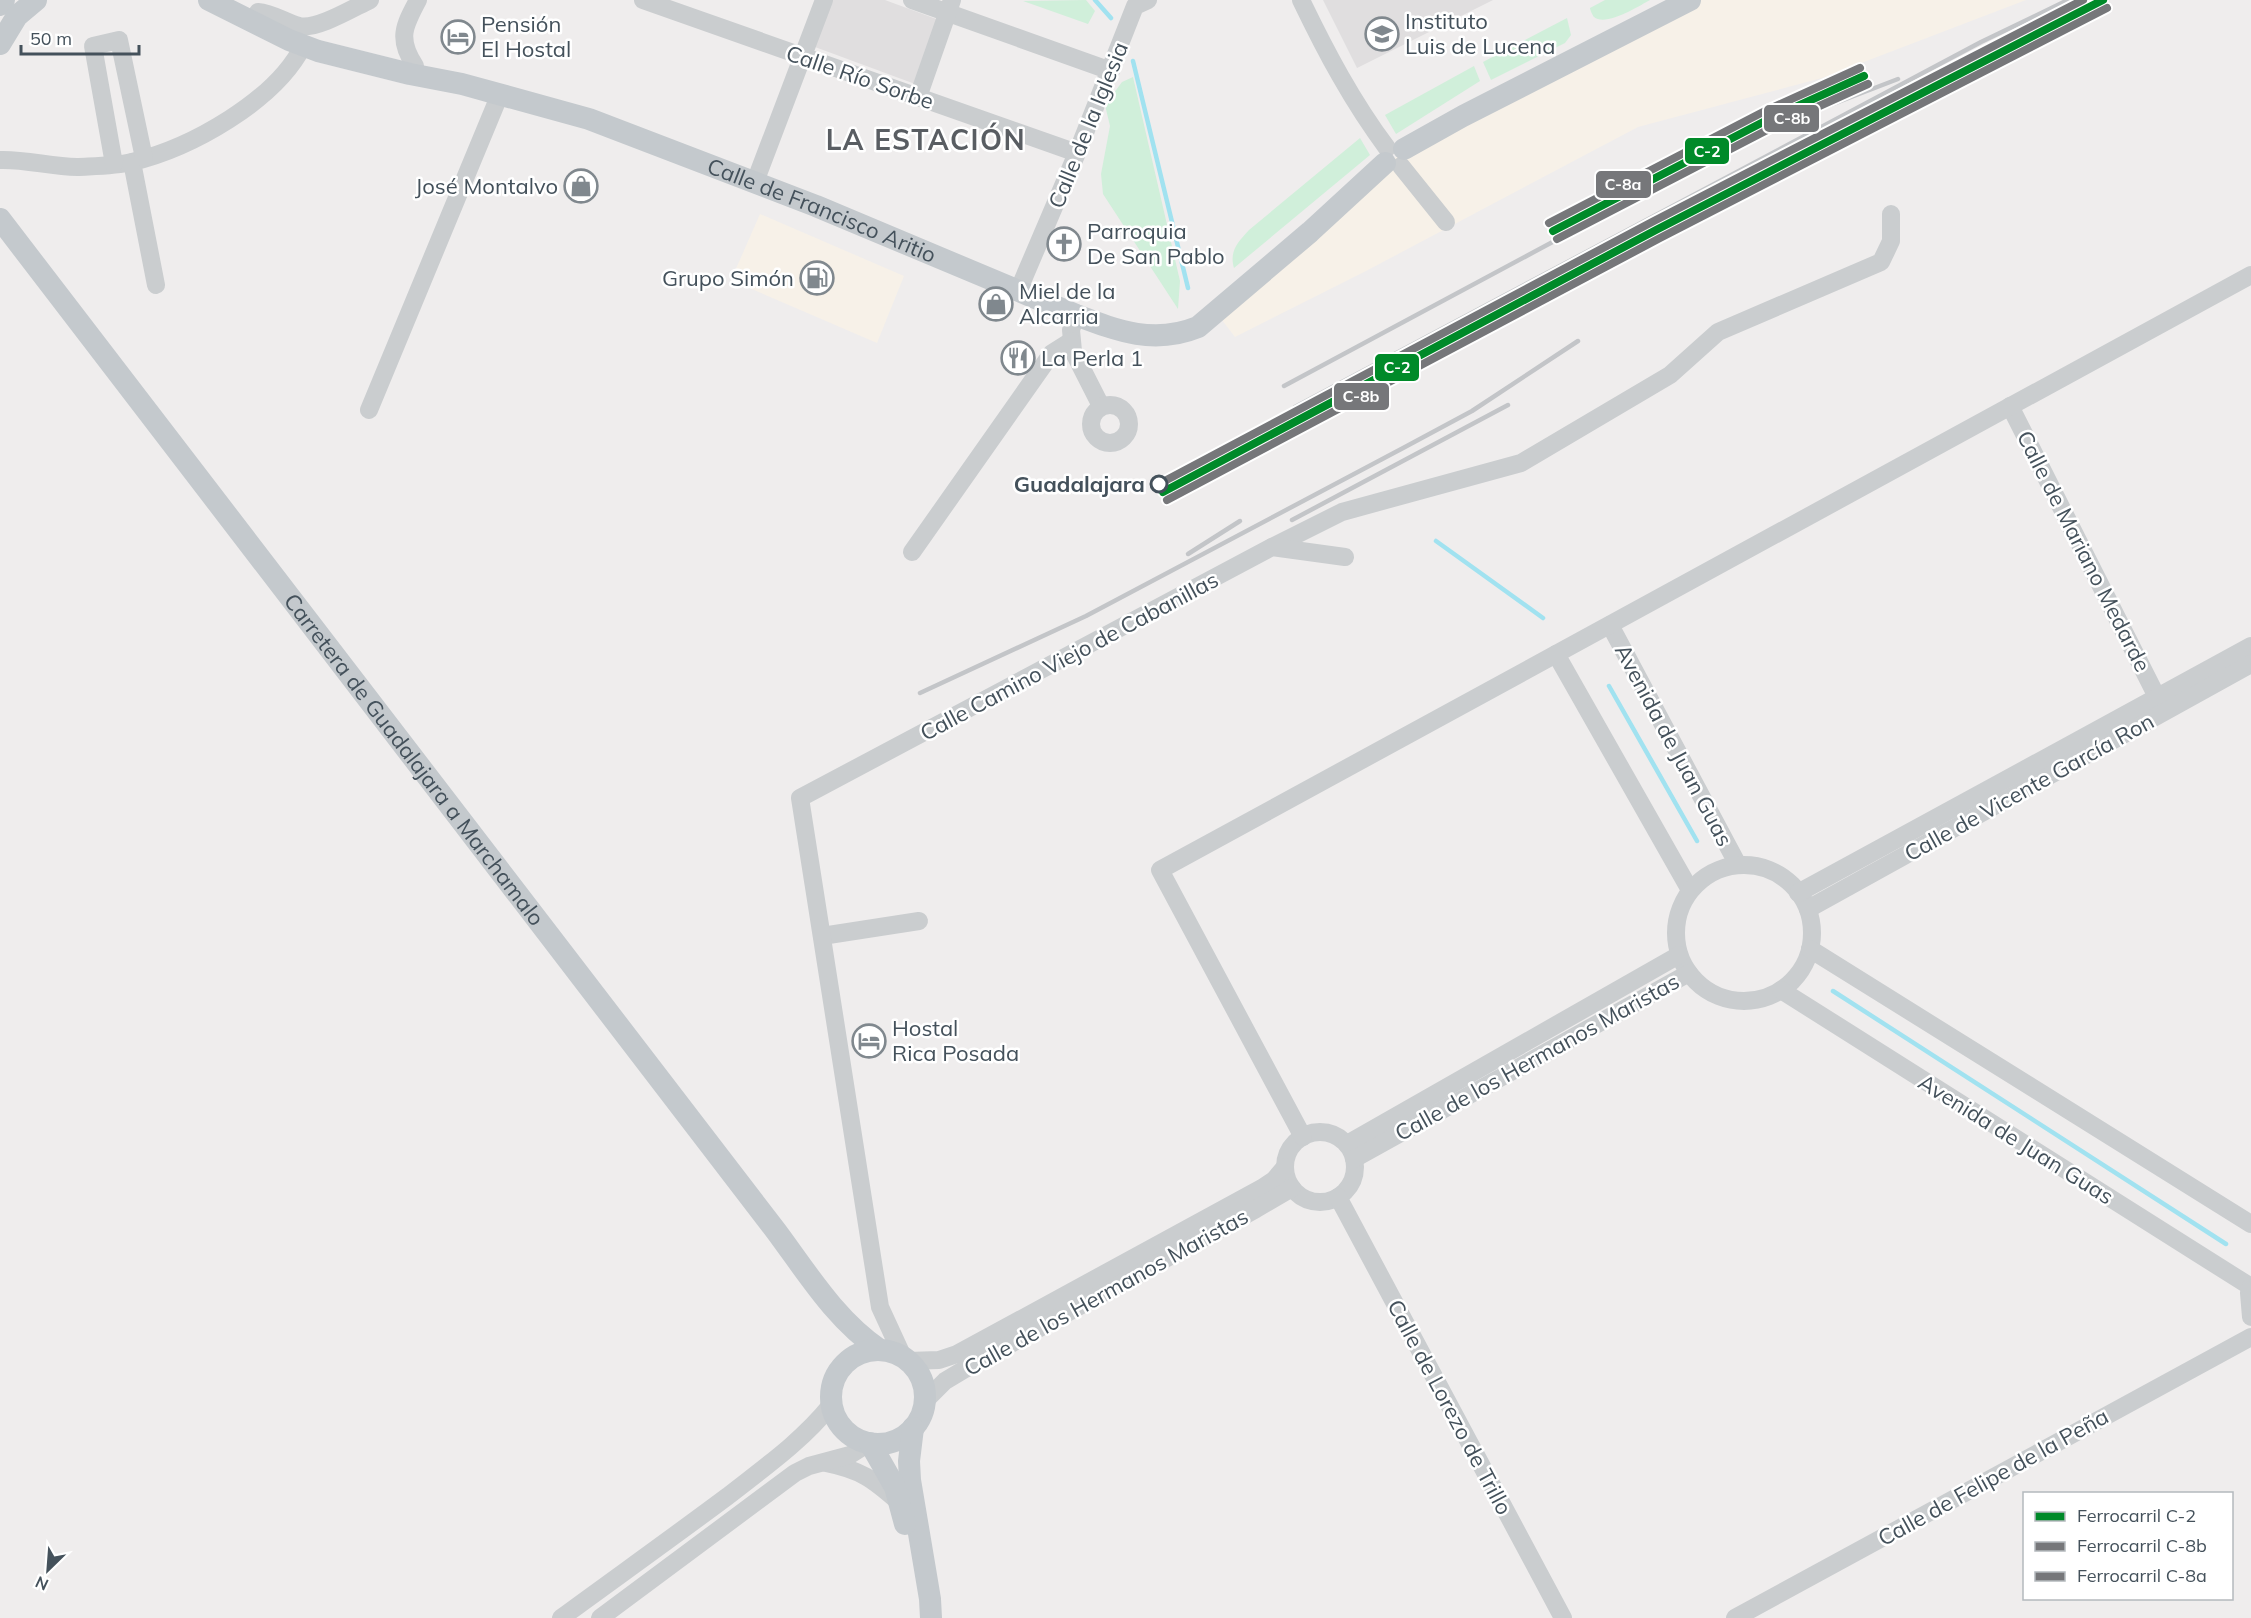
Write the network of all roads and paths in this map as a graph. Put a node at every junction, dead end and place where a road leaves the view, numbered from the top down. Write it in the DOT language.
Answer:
graph roads {
  1 [pos="4,0"];
  2 [pos="36,0"];
  3 [pos="209,0"];
  4 [pos="234,0"];
  5 [pos="370,0"];
  6 [pos="418,0"];
  7 [pos="643,0"];
  8 [pos="824,0"];
  9 [pos="912,0"];
  10 [pos="1148,0"];
  11 [pos="1301,0"];
  12 [pos="1690,0"];
  13 [pos="0,5"];
  14 [pos="950,6"];
  15 [pos="258,12"];
  16 [pos="0,44"];
  17 [pos="303,46"];
  18 [pos="804,57"];
  19 [pos="415,66"];
  20 [pos="1111,71"];
  21 [pos="462,84"];
  22 [pos="500,93"];
  23 [pos="918,97"];
  24 [pos="0,151"];
  25 [pos="1077,153"];
  26 [pos="1394,157"];
  27 [pos="9,160"];
  28 [pos="130,161"];
  29 [pos="755,182"];
  30 [pos="1891,214"];
  31 [pos="0,219"];
  32 [pos="1446,222"];
  33 [pos="2251,275"];
  34 [pos="156,285"];
  35 [pos="1019,289"];
  36 [pos="1076,315"];
  37 [pos="1071,340"];
  38 [pos="1101,406"];
  39 [pos="2010,406"];
  40 [pos="369,410"];
  41 [pos="1272,547"];
  42 [pos="912,552"];
  43 [pos="1345,557"];
  44 [pos="1610,625"];
  45 [pos="2251,646"];
  46 [pos="1556,654"];
  47 [pos="2251,664"];
  48 [pos="2157,697"];
  49 [pos="1738,865"];
  50 [pos="1689,890"];
  51 [pos="1798,893"];
  52 [pos="1808,909"];
  53 [pos="919,921"];
  54 [pos="822,936"];
  55 [pos="1810,949"];
  56 [pos="1679,955"];
  57 [pos="1689,973"];
  58 [pos="1781,990"];
  59 [pos="1303,1137"];
  60 [pos="1350,1152"];
  61 [pos="1285,1167"];
  62 [pos="1292,1188"];
  63 [pos="1338,1197"];
  64 [pos="2251,1224"];
  65 [pos="2251,1287"];
  66 [pos="827,1302"];
  67 [pos="880,1306"];
  68 [pos="2251,1317"];
  69 [pos="2251,1337"];
  70 [pos="875,1348"];
  71 [pos="905,1359"];
  72 [pos="845,1362"];
  73 [pos="924,1402"];
  74 [pos="831,1405"];
  75 [pos="913,1428"];
  76 [pos="869,1443"];
  77 [pos="824,1462"];
  78 [pos="900,1503"];
  79 [pos="561,1618"];
  80 [pos="600,1618"];
  81 [pos="924,1618"];
  82 [pos="931,1618"];
  83 [pos="1563,1618"];
  84 [pos="1736,1618"];
  1 -- 13 [label="main road"];
  2 -- 16 [label="main road"];
  3 -- 17 [label="main road, Calle de Francisco Aritio"];
  4 -- 15 [label="main road"];
  5 -- 15 [label="street"];
  6 -- 19 [label="street"];
  7 -- 18 [label="street, Calle Río Sorbe"];
  8 -- 18 [label="street"];
  9 -- 14 [label="street"];
  10 -- 20 [label="street, Calle de la Iglesia"];
  11 -- 26 [label="street"];
  12 -- 26 [label="main road, Calle de Francisco Aritio"];
  14 -- 20 [label="street"];
  14 -- 23 [label="street"];
  15 -- 19 [label="main road"];
  17 -- 21 [label="main road, Calle de Francisco Aritio"];
  17 -- 28 [label="street"];
  18 -- 23 [label="street, Calle Río Sorbe"];
  18 -- 29 [label="street"];
  19 -- 21 [label="main road"];
  20 -- 25 [label="street, Calle de la Iglesia"];
  21 -- 22 [label="main road, Calle de Francisco Aritio"];
  22 -- 29 [label="main road, Calle de Francisco Aritio"];
  22 -- 40 [label="street"];
  23 -- 25 [label="street, Calle Río Sorbe"];
  24 -- 27 [label="street"];
  25 -- 35 [label="street, Calle de la Iglesia"];
  26 -- 32 [label="street"];
  26 -- 36 [label="main road, Calle de Francisco Aritio"];
  27 -- 28 [label="street"];
  28 -- 28 [label="street"];
  28 -- 34 [label="street"];
  29 -- 35 [label="main road, Calle de Francisco Aritio"];
  30 -- 41 [label="street, Calle Camino Viejo de Cabanillas"];
  31 -- 66 [label="main road, Carretera de Guadalajara a Marchamalo"];
  33 -- 39 [label="street"];
  35 -- 36 [label="main road, Calle de Francisco Aritio"];
  36 -- 37 [label="street"];
  37 -- 38 [label="street"];
  37 -- 42 [label="street"];
  39 -- 44 [label="street"];
  39 -- 48 [label="street, Calle de Mariano Medarde"];
  41 -- 43 [label="street"];
  41 -- 54 [label="street, Calle Camino Viejo de Cabanillas"];
  44 -- 46 [label="street"];
  44 -- 49 [label="street, Avenida de Juan Guas"];
  45 -- 48 [label="street"];
  46 -- 50 [label="street"];
  46 -- 59 [label="street"];
  47 -- 52 [label="street, Calle de Vicente García Ron"];
  48 -- 51 [label="street"];
  49 -- 50 [label="street"];
  49 -- 51 [label="street"];
  50 -- 56 [label="street"];
  51 -- 52 [label="street"];
  52 -- 55 [label="street"];
  53 -- 54 [label="street"];
  54 -- 67 [label="street"];
  55 -- 58 [label="street"];
  55 -- 64 [label="street"];
  56 -- 57 [label="street"];
  56 -- 60 [label="street"];
  57 -- 58 [label="street"];
  57 -- 60 [label="street, Calle de los Hermanos Maristas"];
  58 -- 65 [label="street, Avenida de Juan Guas"];
  59 -- 60 [label="street"];
  59 -- 61 [label="street"];
  60 -- 63 [label="street"];
  61 -- 62 [label="street"];
  61 -- 71 [label="street"];
  62 -- 63 [label="street"];
  62 -- 73 [label="street, Calle de los Hermanos Maristas"];
  63 -- 83 [label="street, Calle de Lorezo de Trillo"];
  65 -- 68 [label="street"];
  66 -- 70 [label="main road, Carretera de Guadalajara a Marchamalo"];
  66 -- 72 [label="main road, Carretera de Guadalajara a Marchamalo"];
  67 -- 70 [label="street"];
  67 -- 71 [label="street"];
  69 -- 84 [label="street, Calle de Felipe de la Peña"];
  70 -- 71 [label="main road"];
  70 -- 72 [label="main road"];
  71 -- 73 [label="main road"];
  72 -- 74 [label="main road"];
  73 -- 75 [label="main road"];
  74 -- 76 [label="main road"];
  74 -- 79 [label="street"];
  75 -- 76 [label="main road"];
  75 -- 82 [label="main road"];
  76 -- 77 [label="street"];
  76 -- 78 [label="main road"];
  77 -- 78 [label="street"];
  77 -- 80 [label="street"];
  78 -- 81 [label="main road"];
}
